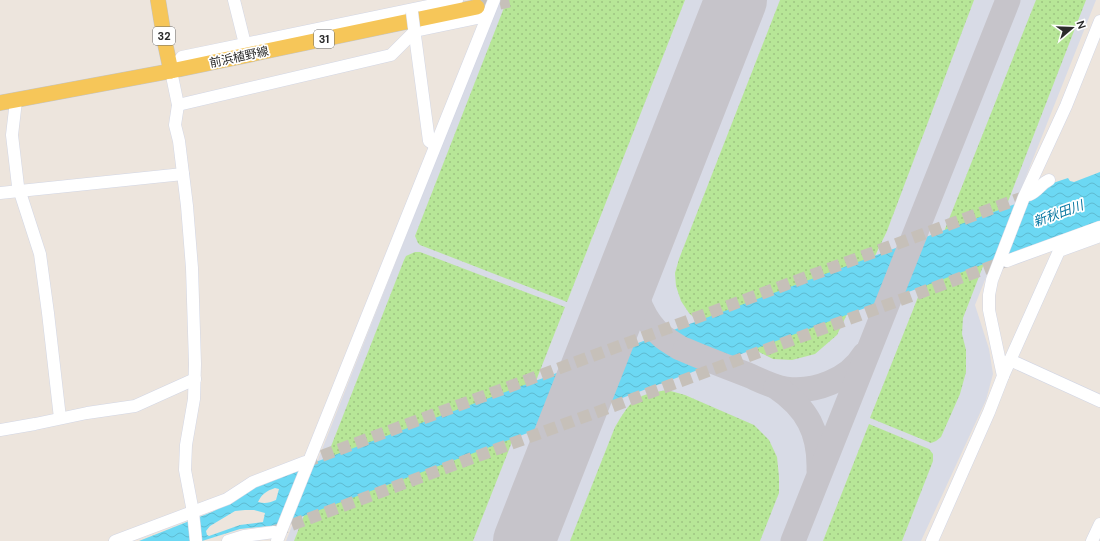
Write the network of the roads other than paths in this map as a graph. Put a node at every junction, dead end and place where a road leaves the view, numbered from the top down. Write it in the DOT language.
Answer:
graph roads {
  1 [pos="158,0"];
  2 [pos="234,0"];
  3 [pos="457,0"];
  4 [pos="494,0"];
  5 [pos="410,7"];
  6 [pos="482,12"];
  7 [pos="1100,21"];
  8 [pos="415,30"];
  9 [pos="245,44"];
  10 [pos="171,71"];
  11 [pos="16,101"];
  12 [pos="0,104"];
  13 [pos="178,105"];
  14 [pos="435,145"];
  15 [pos="183,174"];
  16 [pos="1048,180"];
  17 [pos="19,191"];
  18 [pos="0,193"];
  19 [pos="1030,195"];
  20 [pos="1100,227"];
  21 [pos="1100,236"];
  22 [pos="1007,261"];
  23 [pos="1010,360"];
  24 [pos="1003,376"];
  25 [pos="194,379"];
  26 [pos="1100,401"];
  27 [pos="60,418"];
  28 [pos="0,430"];
  29 [pos="305,462"];
  30 [pos="193,515"];
  31 [pos="1100,524"];
  32 [pos="275,536"];
  33 [pos="115,541"];
  34 [pos="196,541"];
  35 [pos="228,541"];
  36 [pos="932,541"];
  37 [pos="1092,541"];
  1 -- 10 [label="main road, 32"];
  2 -- 9 [label="street"];
  3 -- 5 [label="street"];
  4 -- 6 [label="street"];
  5 -- 8 [label="street, bridge"];
  5 -- 9 [label="street"];
  6 -- 8 [label="street"];
  6 -- 10 [label="main road, 前浜植野線 / 31"];
  6 -- 14 [label="street"];
  7 -- 24 [label="street"];
  8 -- 13 [label="street"];
  8 -- 14 [label="street"];
  9 -- 10 [label="street"];
  10 -- 11 [label="main road, 前浜植野線 / 31"];
  10 -- 13 [label="street"];
  11 -- 12 [label="main road, 前浜植野線 / 31"];
  11 -- 17 [label="street"];
  13 -- 15 [label="street"];
  14 -- 32 [label="street"];
  15 -- 17 [label="street"];
  15 -- 25 [label="street"];
  16 -- 19 [label="street"];
  17 -- 18 [label="street"];
  17 -- 27 [label="street"];
  20 -- 22 [label="street"];
  21 -- 23 [label="street"];
  23 -- 24 [label="street"];
  23 -- 26 [label="street"];
  24 -- 36 [label="street"];
  25 -- 27 [label="street"];
  25 -- 30 [label="street"];
  27 -- 28 [label="street"];
  29 -- 30 [label="street"];
  30 -- 33 [label="street"];
  30 -- 34 [label="street"];
  31 -- 37 [label="street"];
  32 -- 35 [label="street"];
}
